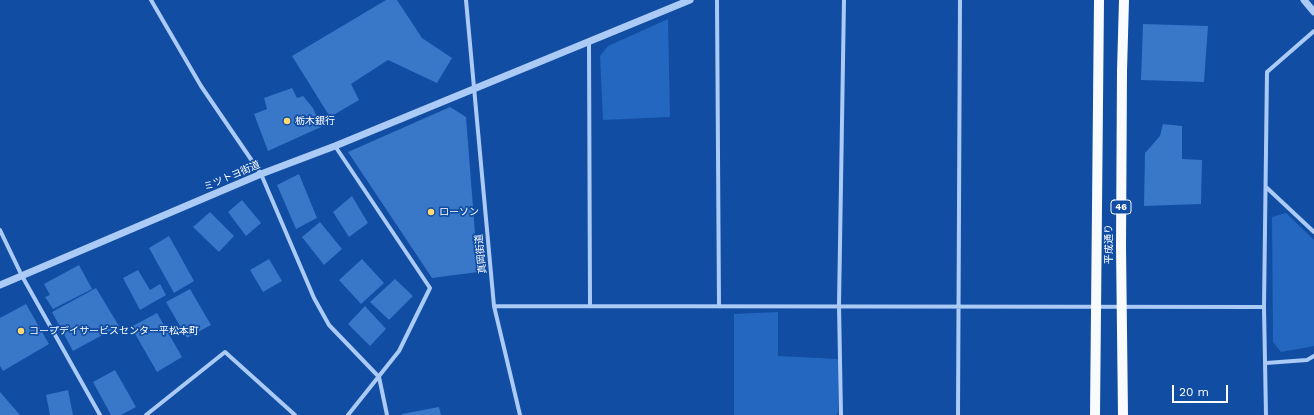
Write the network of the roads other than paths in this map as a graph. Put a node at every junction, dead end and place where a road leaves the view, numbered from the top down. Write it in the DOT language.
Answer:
graph roads {
  1 [pos="151,0"];
  2 [pos="466,0"];
  3 [pos="690,0"];
  4 [pos="717,0"];
  5 [pos="844,0"];
  6 [pos="960,0"];
  7 [pos="1099,0"];
  8 [pos="1124,0"];
  9 [pos="1304,0"];
  10 [pos="1314,12"];
  11 [pos="1314,31"];
  12 [pos="589,42"];
  13 [pos="473,89"];
  14 [pos="335,146"];
  15 [pos="261,174"];
  16 [pos="1266,187"];
  17 [pos="0,230"];
  18 [pos="1314,232"];
  19 [pos="22,276"];
  20 [pos="0,285"];
  21 [pos="840,305"];
  22 [pos="958,305"];
  23 [pos="494,306"];
  24 [pos="590,306"];
  25 [pos="719,306"];
  26 [pos="1122,306"];
  27 [pos="1264,307"];
  28 [pos="1095,308"];
  29 [pos="1314,356"];
  30 [pos="1266,363"];
  31 [pos="379,377"];
  32 [pos="100,415"];
  33 [pos="146,415"];
  34 [pos="294,415"];
  35 [pos="348,415"];
  36 [pos="387,415"];
  37 [pos="520,415"];
  38 [pos="841,415"];
  39 [pos="958,415"];
  40 [pos="1095,415"];
  41 [pos="1123,415"];
  42 [pos="1266,415"];
  1 -- 15 [label="street"];
  2 -- 13 [label="street, 真岡街道"];
  3 -- 12 [label="street, ミツトヨ街道"];
  4 -- 25 [label="street"];
  5 -- 21 [label="street"];
  6 -- 22 [label="street"];
  7 -- 28 [label="main road, 平成通り"];
  8 -- 26 [label="main road, 平成通り / 46"];
  9 -- 10 [label="street"];
  11 -- 16 [label="street"];
  12 -- 13 [label="street, ミツトヨ街道"];
  12 -- 24 [label="street"];
  13 -- 14 [label="street, ミツトヨ街道"];
  13 -- 23 [label="street, 真岡街道"];
  14 -- 15 [label="street, ミツトヨ街道"];
  14 -- 31 [label="street"];
  15 -- 19 [label="street, ミツトヨ街道"];
  15 -- 31 [label="street"];
  16 -- 18 [label="street"];
  16 -- 27 [label="street"];
  17 -- 19 [label="street"];
  19 -- 20 [label="street, ミツトヨ街道"];
  19 -- 32 [label="street"];
  21 -- 22 [label="street"];
  21 -- 25 [label="street"];
  21 -- 38 [label="street"];
  22 -- 28 [label="street"];
  22 -- 39 [label="street"];
  23 -- 24 [label="street"];
  23 -- 37 [label="street, 真岡街道"];
  24 -- 25 [label="street"];
  26 -- 27 [label="street"];
  26 -- 28 [label="street"];
  26 -- 41 [label="main road, 平成通り / 46"];
  27 -- 30 [label="street"];
  28 -- 40 [label="main road, 平成通り"];
  29 -- 30 [label="street"];
  30 -- 42 [label="street"];
  31 -- 35 [label="street"];
  31 -- 36 [label="street"];
  33 -- 34 [label="street"];
}
